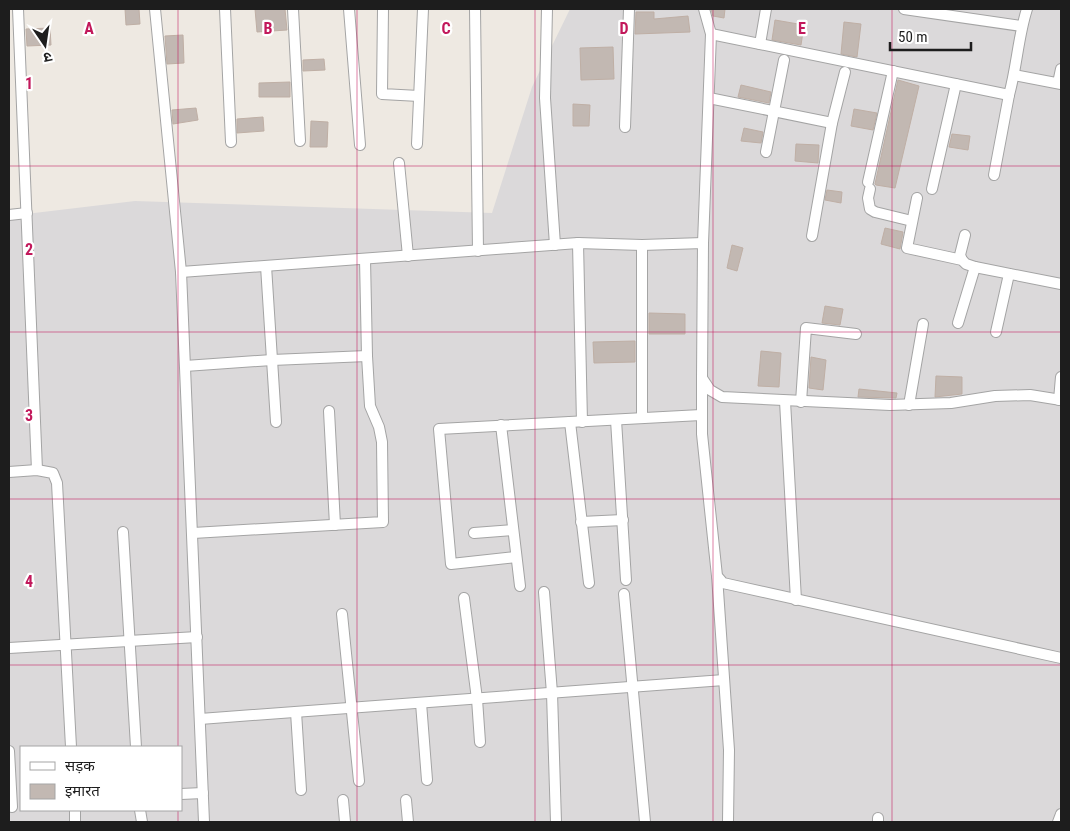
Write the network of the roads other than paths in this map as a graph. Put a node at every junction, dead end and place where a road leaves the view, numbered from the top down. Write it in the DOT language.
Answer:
graph roads {
  1 [pos="18,9"];
  2 [pos="155,9"];
  3 [pos="225,9"];
  4 [pos="293,9"];
  5 [pos="349,9"];
  6 [pos="383,9"];
  7 [pos="423,9"];
  8 [pos="475,9"];
  9 [pos="547,9"];
  10 [pos="629,9"];
  11 [pos="704,9"];
  12 [pos="766,9"];
  13 [pos="904,9"];
  14 [pos="1028,9"];
  15 [pos="1021,26"];
  16 [pos="711,34"];
  17 [pos="760,44"];
  18 [pos="784,60"];
  19 [pos="1061,69"];
  20 [pos="893,71"];
  21 [pos="845,72"];
  22 [pos="1014,75"];
  23 [pos="956,84"];
  24 [pos="1060,84"];
  25 [pos="1009,95"];
  26 [pos="419,96"];
  27 [pos="709,98"];
  28 [pos="774,111"];
  29 [pos="832,123"];
  30 [pos="626,127"];
  31 [pos="300,141"];
  32 [pos="231,142"];
  33 [pos="417,144"];
  34 [pos="360,145"];
  35 [pos="766,152"];
  36 [pos="399,163"];
  37 [pos="994,175"];
  38 [pos="932,189"];
  39 [pos="917,198"];
  40 [pos="26,213"];
  41 [pos="9,215"];
  42 [pos="912,221"];
  43 [pos="965,235"];
  44 [pos="812,236"];
  45 [pos="578,243"];
  46 [pos="703,243"];
  47 [pos="555,245"];
  48 [pos="642,245"];
  49 [pos="478,251"];
  50 [pos="408,256"];
  51 [pos="365,259"];
  52 [pos="962,260"];
  53 [pos="266,266"];
  54 [pos="975,267"];
  55 [pos="181,272"];
  56 [pos="1009,274"];
  57 [pos="1061,284"];
  58 [pos="958,322"];
  59 [pos="923,324"];
  60 [pos="996,332"];
  61 [pos="856,334"];
  62 [pos="367,356"];
  63 [pos="272,360"];
  64 [pos="185,366"];
  65 [pos="1061,377"];
  66 [pos="702,378"];
  67 [pos="1060,400"];
  68 [pos="786,401"];
  69 [pos="801,402"];
  70 [pos="908,405"];
  71 [pos="329,411"];
  72 [pos="701,416"];
  73 [pos="642,418"];
  74 [pos="616,420"];
  75 [pos="276,422"];
  76 [pos="570,422"];
  77 [pos="582,422"];
  78 [pos="502,425"];
  79 [pos="37,470"];
  80 [pos="9,472"];
  81 [pos="622,520"];
  82 [pos="582,522"];
  83 [pos="335,525"];
  84 [pos="513,530"];
  85 [pos="123,532"];
  86 [pos="193,533"];
  87 [pos="474,533"];
  88 [pos="516,557"];
  89 [pos="717,576"];
  90 [pos="626,580"];
  91 [pos="589,584"];
  92 [pos="520,586"];
  93 [pos="544,592"];
  94 [pos="624,594"];
  95 [pos="464,598"];
  96 [pos="796,600"];
  97 [pos="342,614"];
  98 [pos="197,637"];
  99 [pos="129,641"];
  100 [pos="9,642"];
  101 [pos="65,644"];
  102 [pos="9,648"];
  103 [pos="1061,658"];
  104 [pos="724,680"];
  105 [pos="632,687"];
  106 [pos="552,693"];
  107 [pos="477,699"];
  108 [pos="421,703"];
  109 [pos="351,708"];
  110 [pos="296,712"];
  111 [pos="200,719"];
  112 [pos="480,742"];
  113 [pos="71,746"];
  114 [pos="136,746"];
  115 [pos="9,751"];
  116 [pos="427,780"];
  117 [pos="359,781"];
  118 [pos="301,790"];
  119 [pos="203,793"];
  120 [pos="182,794"];
  121 [pos="343,800"];
  122 [pos="406,800"];
  123 [pos="14,807"];
  124 [pos="1061,814"];
  125 [pos="204,822"];
  126 [pos="345,822"];
  127 [pos="408,822"];
  128 [pos="556,822"];
  129 [pos="645,822"];
  130 [pos="728,822"];
  131 [pos="1058,822"];
  1 -- 40 [label="street"];
  2 -- 55 [label="street"];
  3 -- 32 [label="street"];
  4 -- 31 [label="street"];
  5 -- 34 [label="street"];
  6 -- 26 [label="street"];
  7 -- 26 [label="street"];
  8 -- 49 [label="street"];
  9 -- 47 [label="street"];
  10 -- 30 [label="street"];
  11 -- 16 [label="street"];
  12 -- 17 [label="street"];
  13 -- 15 [label="street"];
  14 -- 15 [label="street"];
  15 -- 22 [label="street"];
  16 -- 17 [label="street"];
  16 -- 27 [label="street"];
  17 -- 20 [label="street"];
  18 -- 28 [label="street"];
  19 -- 24 [label="street"];
  20 -- 23 [label="street"];
  20 -- 42 [label="street"];
  21 -- 29 [label="street"];
  22 -- 24 [label="street"];
  22 -- 25 [label="street"];
  23 -- 25 [label="street"];
  23 -- 38 [label="street"];
  25 -- 37 [label="street"];
  26 -- 33 [label="street"];
  27 -- 28 [label="street"];
  27 -- 46 [label="street"];
  28 -- 29 [label="street"];
  28 -- 35 [label="street"];
  29 -- 44 [label="street"];
  36 -- 50 [label="street"];
  39 -- 42 [label="street"];
  40 -- 41 [label="street"];
  40 -- 79 [label="street"];
  42 -- 52 [label="street"];
  43 -- 52 [label="street"];
  45 -- 47 [label="street"];
  45 -- 48 [label="street"];
  45 -- 77 [label="street"];
  46 -- 48 [label="street"];
  46 -- 66 [label="street"];
  47 -- 49 [label="street"];
  48 -- 73 [label="street"];
  49 -- 50 [label="street"];
  50 -- 51 [label="street"];
  51 -- 53 [label="street"];
  51 -- 62 [label="street"];
  52 -- 54 [label="street"];
  53 -- 55 [label="street"];
  53 -- 63 [label="street"];
  54 -- 56 [label="street"];
  54 -- 58 [label="street"];
  55 -- 64 [label="street"];
  56 -- 57 [label="street"];
  56 -- 60 [label="street"];
  59 -- 70 [label="street"];
  61 -- 69 [label="street"];
  62 -- 63 [label="street"];
  62 -- 83 [label="street"];
  63 -- 64 [label="street"];
  63 -- 75 [label="street"];
  64 -- 86 [label="street"];
  65 -- 67 [label="street"];
  66 -- 68 [label="street"];
  66 -- 72 [label="street"];
  67 -- 70 [label="street"];
  68 -- 69 [label="street"];
  68 -- 96 [label="street"];
  69 -- 70 [label="street"];
  71 -- 83 [label="street"];
  72 -- 73 [label="street"];
  72 -- 89 [label="street"];
  73 -- 74 [label="street"];
  74 -- 77 [label="street"];
  74 -- 81 [label="street"];
  76 -- 77 [label="street"];
  76 -- 78 [label="street"];
  76 -- 82 [label="street"];
  78 -- 84 [label="street"];
  78 -- 88 [label="street"];
  79 -- 80 [label="street"];
  79 -- 101 [label="street"];
  81 -- 82 [label="street"];
  81 -- 90 [label="street"];
  82 -- 91 [label="street"];
  83 -- 86 [label="street"];
  84 -- 87 [label="street"];
  84 -- 88 [label="street"];
  85 -- 99 [label="street"];
  86 -- 98 [label="street"];
  88 -- 92 [label="street"];
  89 -- 96 [label="street"];
  89 -- 104 [label="street"];
  93 -- 106 [label="street"];
  94 -- 105 [label="street"];
  95 -- 107 [label="street"];
  96 -- 103 [label="street"];
  97 -- 109 [label="street"];
  98 -- 99 [label="street"];
  98 -- 111 [label="street"];
  99 -- 101 [label="street"];
  99 -- 114 [label="street"];
  100 -- 102 [label="street"];
  101 -- 102 [label="street"];
  101 -- 113 [label="street"];
  104 -- 105 [label="street"];
  104 -- 130 [label="street"];
  105 -- 106 [label="street"];
  105 -- 129 [label="street"];
  106 -- 107 [label="street"];
  106 -- 128 [label="street"];
  107 -- 108 [label="street"];
  107 -- 112 [label="street"];
  108 -- 109 [label="street"];
  108 -- 116 [label="street"];
  109 -- 110 [label="street"];
  109 -- 117 [label="street"];
  110 -- 111 [label="street"];
  110 -- 118 [label="street"];
  111 -- 119 [label="street"];
  115 -- 123 [label="street"];
  119 -- 120 [label="street"];
  119 -- 125 [label="street"];
  121 -- 126 [label="street"];
  122 -- 127 [label="street"];
  124 -- 131 [label="street"];
}
